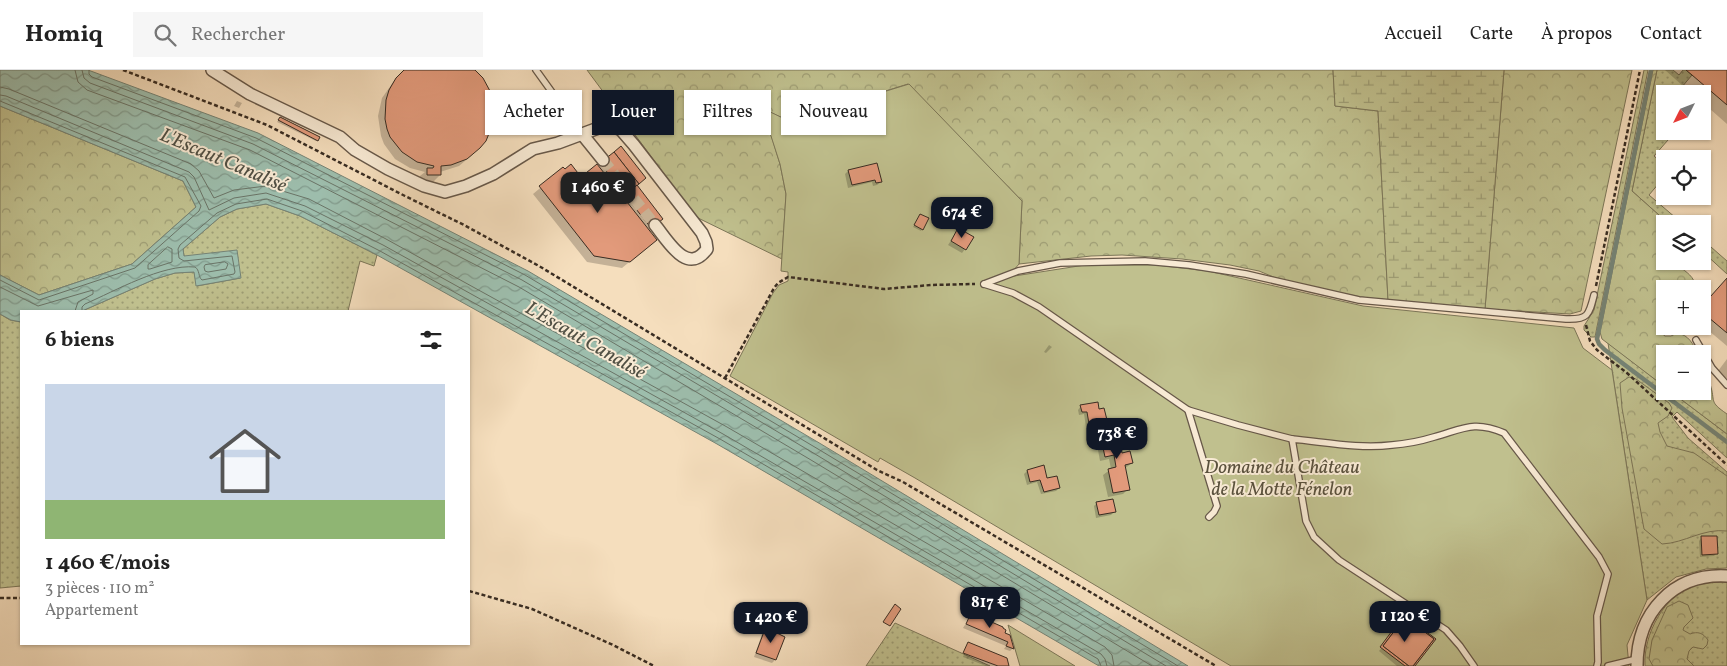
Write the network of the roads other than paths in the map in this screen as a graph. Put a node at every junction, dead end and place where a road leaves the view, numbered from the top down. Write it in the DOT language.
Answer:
graph roads {
  1 [pos="212,70"];
  2 [pos="536,70"];
  3 [pos="550,90"];
  4 [pos="582,134"];
  5 [pos="579,135"];
  6 [pos="603,160"];
  7 [pos="655,225"];
  8 [pos="1594,295"];
  9 [pos="1696,340"];
  10 [pos="1727,385"];
  11 [pos="1188,410"];
  12 [pos="1292,439"];
  13 [pos="1209,517"];
  14 [pos="1727,576"];
  15 [pos="1637,663"];
  16 [pos="1474,666"];
  17 [pos="1597,666"];
  18 [pos="1608,666"];
  1 -- 5 [label="street"];
  2 -- 3 [label="lane"];
  4 -- 6 [label="street"];
  4 -- 7 [label="street"];
  8 -- 11 [label="lane"];
  9 -- 10 [label="lane"];
  11 -- 12 [label="lane"];
  11 -- 13 [label="lane"];
  12 -- 16 [label="lane"];
  12 -- 17 [label="lane"];
  14 -- 15 [label="street"];
  15 -- 18 [label="lane"];
}
